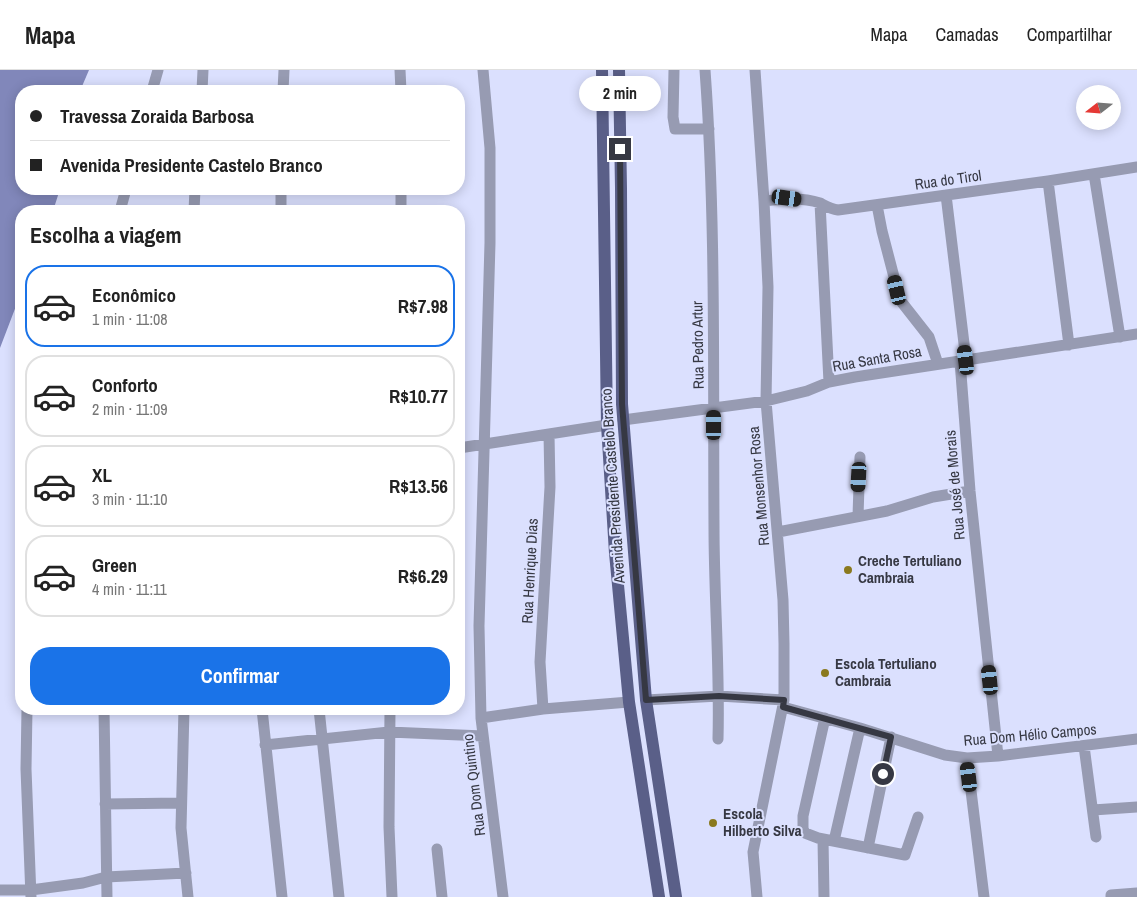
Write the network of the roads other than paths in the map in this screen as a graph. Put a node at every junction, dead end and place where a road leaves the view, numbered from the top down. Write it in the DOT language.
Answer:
graph roads {
  1 [pos="158,70"];
  2 [pos="203,70"];
  3 [pos="284,70"];
  4 [pos="400,70"];
  5 [pos="483,70"];
  6 [pos="602,70"];
  7 [pos="619,70"];
  8 [pos="674,70"];
  9 [pos="705,70"];
  10 [pos="755,70"];
  11 [pos="154,85"];
  12 [pos="202,85"];
  13 [pos="283,85"];
  14 [pos="400,85"];
  15 [pos="709,129"];
  16 [pos="1137,167"];
  17 [pos="1094,174"];
  18 [pos="1048,182"];
  19 [pos="621,188"];
  20 [pos="604,189"];
  21 [pos="946,194"];
  22 [pos="764,201"];
  23 [pos="820,203"];
  24 [pos="877,205"];
  25 [pos="1137,334"];
  26 [pos="1120,337"];
  27 [pos="1069,345"];
  28 [pos="963,360"];
  29 [pos="938,364"];
  30 [pos="829,382"];
  31 [pos="766,401"];
  32 [pos="714,407"];
  33 [pos="623,420"];
  34 [pos="607,426"];
  35 [pos="549,434"];
  36 [pos="484,444"];
  37 [pos="465,447"];
  38 [pos="860,457"];
  39 [pos="970,491"];
  40 [pos="858,516"];
  41 [pos="778,532"];
  42 [pos="633,551"];
  43 [pos="615,553"];
  44 [pos="719,696"];
  45 [pos="646,700"];
  46 [pos="630,702"];
  47 [pos="783,704"];
  48 [pos="544,709"];
  49 [pos="27,715"];
  50 [pos="104,715"];
  51 [pos="184,715"];
  52 [pos="262,715"];
  53 [pos="320,715"];
  54 [pos="390,715"];
  55 [pos="481,718"];
  56 [pos="825,718"];
  57 [pos="860,728"];
  58 [pos="389,732"];
  59 [pos="483,736"];
  60 [pos="891,737"];
  61 [pos="322,739"];
  62 [pos="718,739"];
  63 [pos="1137,740"];
  64 [pos="265,745"];
  65 [pos="1084,746"];
  66 [pos="998,756"];
  67 [pos="967,758"];
  68 [pos="181,803"];
  69 [pos="105,804"];
  70 [pos="1137,807"];
  71 [pos="1093,810"];
  72 [pos="918,817"];
  73 [pos="1096,837"];
  74 [pos="829,840"];
  75 [pos="868,848"];
  76 [pos="437,849"];
  77 [pos="186,873"];
  78 [pos="106,877"];
  79 [pos="0,890"];
  80 [pos="1137,892"];
  81 [pos="31,893"];
  82 [pos="675,894"];
  83 [pos="659,895"];
  84 [pos="1111,896"];
  85 [pos="107,897"];
  86 [pos="188,897"];
  87 [pos="282,897"];
  88 [pos="339,897"];
  89 [pos="392,897"];
  90 [pos="442,897"];
  91 [pos="503,897"];
  92 [pos="757,897"];
  93 [pos="824,897"];
  94 [pos="984,897"];
  1 -- 11 [label="street"];
  2 -- 12 [label="street"];
  3 -- 13 [label="street"];
  4 -- 14 [label="street"];
  5 -- 36 [label="street, Rua Dom Quintino"];
  6 -- 20 [label="main road, Avenida Presidente Castelo Branco"];
  7 -- 19 [label="main road, Avenida Presidente Castelo Branco"];
  8 -- 15 [label="street"];
  9 -- 15 [label="street, Rua Pedro Artur"];
  10 -- 22 [label="street, Rua Monsenhor Rosa"];
  15 -- 32 [label="street, Rua Pedro Artur"];
  16 -- 17 [label="street, Rua do Tirol"];
  17 -- 18 [label="street, Rua do Tirol"];
  17 -- 26 [label="street"];
  18 -- 21 [label="street, Rua do Tirol"];
  18 -- 27 [label="street"];
  19 -- 20 [label="street"];
  19 -- 33 [label="main road, Avenida Presidente Castelo Branco"];
  20 -- 34 [label="main road, Avenida Presidente Castelo Branco"];
  21 -- 24 [label="street, Rua do Tirol"];
  21 -- 28 [label="street, Rua José de Morais"];
  22 -- 23 [label="street, Rua do Tirol"];
  22 -- 31 [label="street, Rua Monsenhor Rosa"];
  23 -- 24 [label="street, Rua do Tirol"];
  23 -- 30 [label="street"];
  24 -- 29 [label="street"];
  25 -- 26 [label="street, Rua Santa Rosa"];
  26 -- 27 [label="street, Rua Santa Rosa"];
  27 -- 28 [label="street, Rua Santa Rosa"];
  28 -- 29 [label="street, Rua Santa Rosa"];
  28 -- 39 [label="street, Rua José de Morais"];
  29 -- 30 [label="street, Rua Santa Rosa"];
  30 -- 31 [label="street, Rua Santa Rosa"];
  31 -- 32 [label="street, Rua Santa Rosa"];
  31 -- 41 [label="street, Rua Monsenhor Rosa"];
  32 -- 33 [label="street, Rua Santa Rosa"];
  32 -- 44 [label="street, Rua Pedro Artur"];
  33 -- 42 [label="main road, Avenida Presidente Castelo Branco"];
  34 -- 35 [label="street"];
  34 -- 43 [label="main road, Avenida Presidente Castelo Branco"];
  35 -- 36 [label="street"];
  35 -- 48 [label="street, Rua Henrique Dias"];
  36 -- 37 [label="street"];
  36 -- 55 [label="street, Rua Dom Quintino"];
  38 -- 40 [label="street"];
  39 -- 40 [label="street"];
  39 -- 66 [label="street, Rua José de Morais"];
  40 -- 41 [label="street"];
  41 -- 47 [label="street, Rua Monsenhor Rosa"];
  42 -- 43 [label="main road"];
  42 -- 45 [label="main road, Avenida Presidente Castelo Branco"];
  43 -- 46 [label="main road, Avenida Presidente Castelo Branco"];
  44 -- 45 [label="street, Rua Dom Hélio Campos"];
  44 -- 47 [label="street, Rua Dom Hélio Campos"];
  44 -- 62 [label="street, Rua Pedro Artur"];
  45 -- 82 [label="main road, Avenida Presidente Castelo Branco"];
  46 -- 48 [label="street"];
  46 -- 83 [label="main road, Avenida Presidente Castelo Branco"];
  47 -- 56 [label="street, Rua Dom Hélio Campos"];
  47 -- 92 [label="street, Rua Monsenhor Rosa"];
  48 -- 55 [label="street"];
  49 -- 81 [label="street"];
  50 -- 69 [label="street"];
  51 -- 68 [label="street"];
  52 -- 64 [label="street"];
  53 -- 61 [label="street"];
  54 -- 58 [label="street"];
  55 -- 59 [label="street, Rua Dom Quintino"];
  56 -- 57 [label="street, Rua Dom Hélio Campos"];
  56 -- 74 [label="street"];
  57 -- 60 [label="street, Rua Dom Hélio Campos"];
  57 -- 74 [label="street"];
  58 -- 59 [label="street"];
  58 -- 61 [label="street"];
  58 -- 89 [label="street"];
  59 -- 91 [label="street, Rua Dom Quintino"];
  60 -- 67 [label="street, Rua Dom Hélio Campos"];
  60 -- 75 [label="street"];
  61 -- 64 [label="street"];
  61 -- 88 [label="street"];
  63 -- 65 [label="street, Rua Dom Hélio Campos"];
  64 -- 87 [label="street"];
  65 -- 66 [label="street, Rua Dom Hélio Campos"];
  65 -- 71 [label="street"];
  66 -- 67 [label="street, Rua Dom Hélio Campos"];
  67 -- 94 [label="street"];
  68 -- 69 [label="street"];
  68 -- 77 [label="street"];
  69 -- 78 [label="street"];
  70 -- 71 [label="street"];
  71 -- 73 [label="street"];
  72 -- 75 [label="street"];
  74 -- 75 [label="street"];
  74 -- 93 [label="street"];
  76 -- 90 [label="street"];
  77 -- 78 [label="street"];
  77 -- 86 [label="street"];
  78 -- 81 [label="street"];
  78 -- 85 [label="street"];
  79 -- 81 [label="street"];
  80 -- 84 [label="street"];
  82 -- 83 [label="main road"];
}
